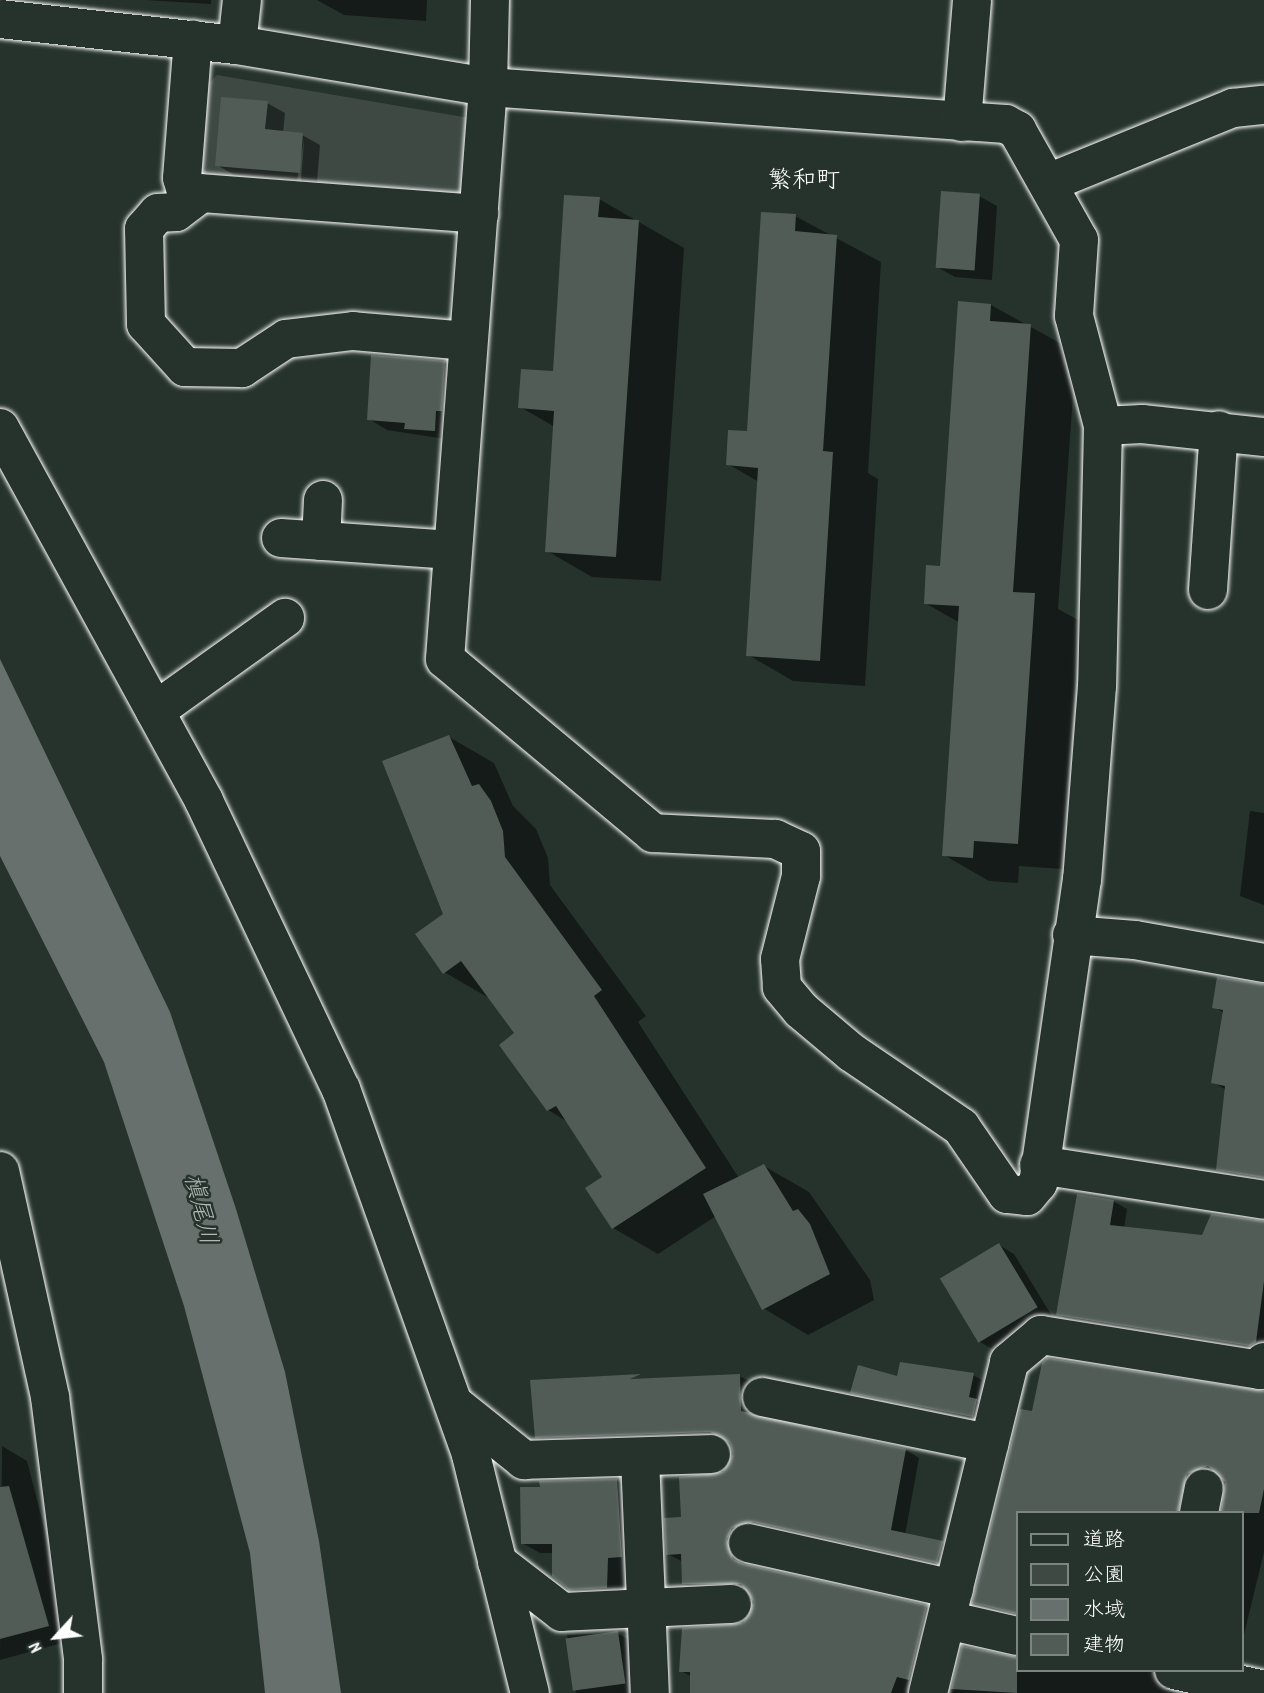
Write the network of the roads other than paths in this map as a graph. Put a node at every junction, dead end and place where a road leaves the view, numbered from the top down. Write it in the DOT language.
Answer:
graph roads {
  1 [pos="242,0"];
  2 [pos="490,0"];
  3 [pos="972,0"];
  4 [pos="0,19"];
  5 [pos="193,40"];
  6 [pos="237,45"];
  7 [pos="488,87"];
  8 [pos="1264,105"];
  9 [pos="962,122"];
  10 [pos="1048,183"];
  11 [pos="189,202"];
  12 [pos="479,214"];
  13 [pos="467,341"];
  14 [pos="1103,426"];
  15 [pos="0,428"];
  16 [pos="1219,430"];
  17 [pos="1264,437"];
  18 [pos="323,500"];
  19 [pos="281,538"];
  20 [pos="321,541"];
  21 [pos="452,550"];
  22 [pos="1208,590"];
  23 [pos="285,618"];
  24 [pos="155,711"];
  25 [pos="1072,935"];
  26 [pos="1264,963"];
  27 [pos="1039,1165"];
  28 [pos="0,1171"];
  29 [pos="1264,1200"];
  30 [pos="1264,1362"];
  31 [pos="762,1397"];
  32 [pos="454,1404"];
  33 [pos="989,1443"];
  34 [pos="711,1454"];
  35 [pos="640,1458"];
  36 [pos="748,1543"];
  37 [pos="497,1562"];
  38 [pos="732,1604"];
  39 [pos="647,1605"];
  40 [pos="951,1605"];
  41 [pos="1016,1636"];
  42 [pos="1183,1672"];
  43 [pos="1264,1690"];
  44 [pos="83,1693"];
  45 [pos="530,1693"];
  46 [pos="650,1693"];
  47 [pos="928,1693"];
  1 -- 6 [label="street"];
  2 -- 7 [label="street"];
  3 -- 9 [label="street"];
  4 -- 5 [label="street"];
  5 -- 6 [label="street"];
  5 -- 11 [label="street"];
  6 -- 7 [label="street"];
  7 -- 9 [label="street"];
  7 -- 12 [label="street"];
  8 -- 10 [label="street"];
  9 -- 10 [label="street"];
  10 -- 14 [label="street"];
  11 -- 12 [label="street"];
  11 -- 13 [label="street"];
  12 -- 13 [label="street"];
  13 -- 21 [label="street"];
  14 -- 16 [label="street"];
  14 -- 25 [label="street"];
  15 -- 24 [label="street"];
  16 -- 17 [label="street"];
  16 -- 22 [label="street"];
  18 -- 20 [label="street"];
  19 -- 20 [label="street"];
  20 -- 21 [label="street"];
  21 -- 27 [label="street"];
  23 -- 24 [label="street"];
  24 -- 32 [label="street"];
  25 -- 26 [label="street"];
  25 -- 27 [label="street"];
  27 -- 29 [label="street"];
  28 -- 44 [label="street"];
  30 -- 33 [label="street"];
  31 -- 33 [label="street"];
  32 -- 35 [label="street"];
  32 -- 37 [label="street"];
  33 -- 40 [label="street"];
  34 -- 35 [label="street"];
  35 -- 39 [label="street"];
  36 -- 40 [label="street"];
  37 -- 39 [label="street"];
  37 -- 45 [label="street"];
  38 -- 39 [label="street"];
  39 -- 46 [label="street"];
  40 -- 41 [label="street"];
  40 -- 47 [label="street"];
  42 -- 43 [label="street"];
}
